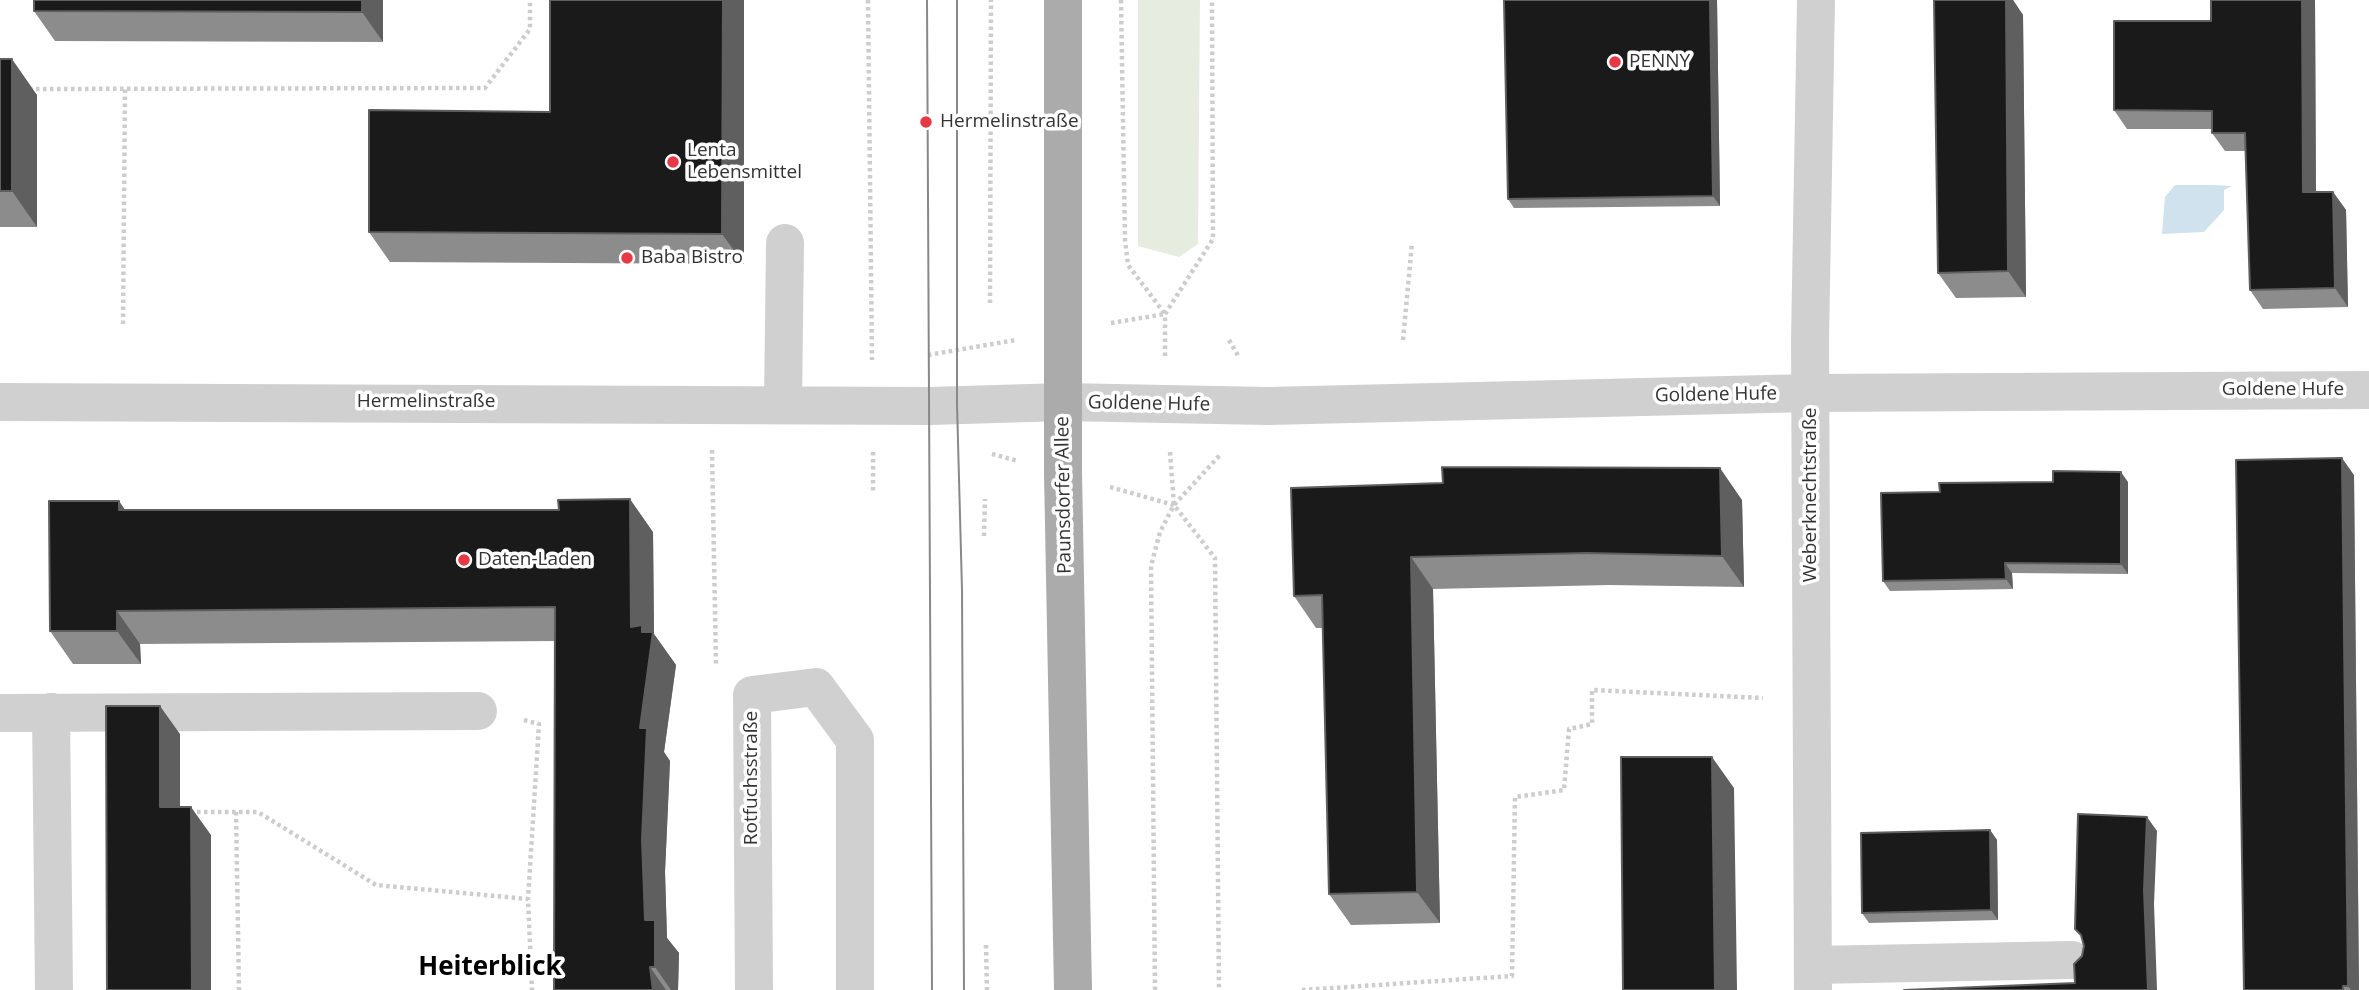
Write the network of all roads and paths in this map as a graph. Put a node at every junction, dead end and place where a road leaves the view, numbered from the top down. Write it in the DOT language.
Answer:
graph roads {
  1 [pos="530,0"];
  2 [pos="868,0"];
  3 [pos="991,0"];
  4 [pos="1063,0"];
  5 [pos="1121,0"];
  6 [pos="1212,0"];
  7 [pos="1816,0"];
  8 [pos="28,89"];
  9 [pos="125,89"];
  10 [pos="785,243"];
  11 [pos="1412,243"];
  12 [pos="990,303"];
  13 [pos="123,324"];
  14 [pos="1403,340"];
  15 [pos="872,365"];
  16 [pos="2369,390"];
  17 [pos="1811,393"];
  18 [pos="0,402"];
  19 [pos="1063,402"];
  20 [pos="711,404"];
  21 [pos="782,404"];
  22 [pos="1212,463"];
  23 [pos="985,499"];
  24 [pos="1174,505"];
  25 [pos="984,536"];
  26 [pos="751,695"];
  27 [pos="1812,700"];
  28 [pos="478,711"];
  29 [pos="51,712"];
  30 [pos="0,713"];
  31 [pos="184,812"];
  32 [pos="236,812"];
  33 [pos="528,899"];
  34 [pos="986,945"];
  35 [pos="2072,960"];
  36 [pos="1813,977"];
  37 [pos="54,990"];
  38 [pos="239,990"];
  39 [pos="532,990"];
  40 [pos="754,990"];
  41 [pos="855,990"];
  42 [pos="987,990"];
  43 [pos="1073,990"];
  44 [pos="1154,990"];
  45 [pos="1219,990"];
  46 [pos="1302,990"];
  1 -- 9 [label="path"];
  2 -- 15 [label="path"];
  3 -- 12 [label="path"];
  4 -- 19 [label="main road, Paunsdorfer Allee"];
  5 -- 6 [label="path"];
  7 -- 17 [label="street, Weberknechtstraße"];
  8 -- 9 [label="path"];
  9 -- 13 [label="path"];
  10 -- 21 [label="street"];
  11 -- 14 [label="path"];
  16 -- 17 [label="street, Goldene Hufe"];
  17 -- 19 [label="street, Goldene Hufe"];
  17 -- 27 [label="street, Weberknechtstraße"];
  18 -- 20 [label="street, Hermelinstraße"];
  19 -- 21 [label="street, Hermelinstraße"];
  19 -- 43 [label="main road, Paunsdorfer Allee"];
  20 -- 21 [label="street, Hermelinstraße"];
  20 -- 26 [label="path"];
  22 -- 24 [label="path"];
  23 -- 25 [label="path"];
  24 -- 44 [label="path"];
  24 -- 45 [label="path"];
  26 -- 40 [label="street, Rotfuchsstraße"];
  26 -- 41 [label="street, Rotfuchsstraße"];
  27 -- 36 [label="street, Weberknechtstraße"];
  27 -- 46 [label="path"];
  28 -- 29 [label="street"];
  28 -- 33 [label="path"];
  29 -- 30 [label="street"];
  29 -- 37 [label="street"];
  31 -- 32 [label="path"];
  32 -- 33 [label="path"];
  32 -- 38 [label="path"];
  33 -- 39 [label="path"];
  34 -- 42 [label="path"];
  35 -- 36 [label="street"];
}
